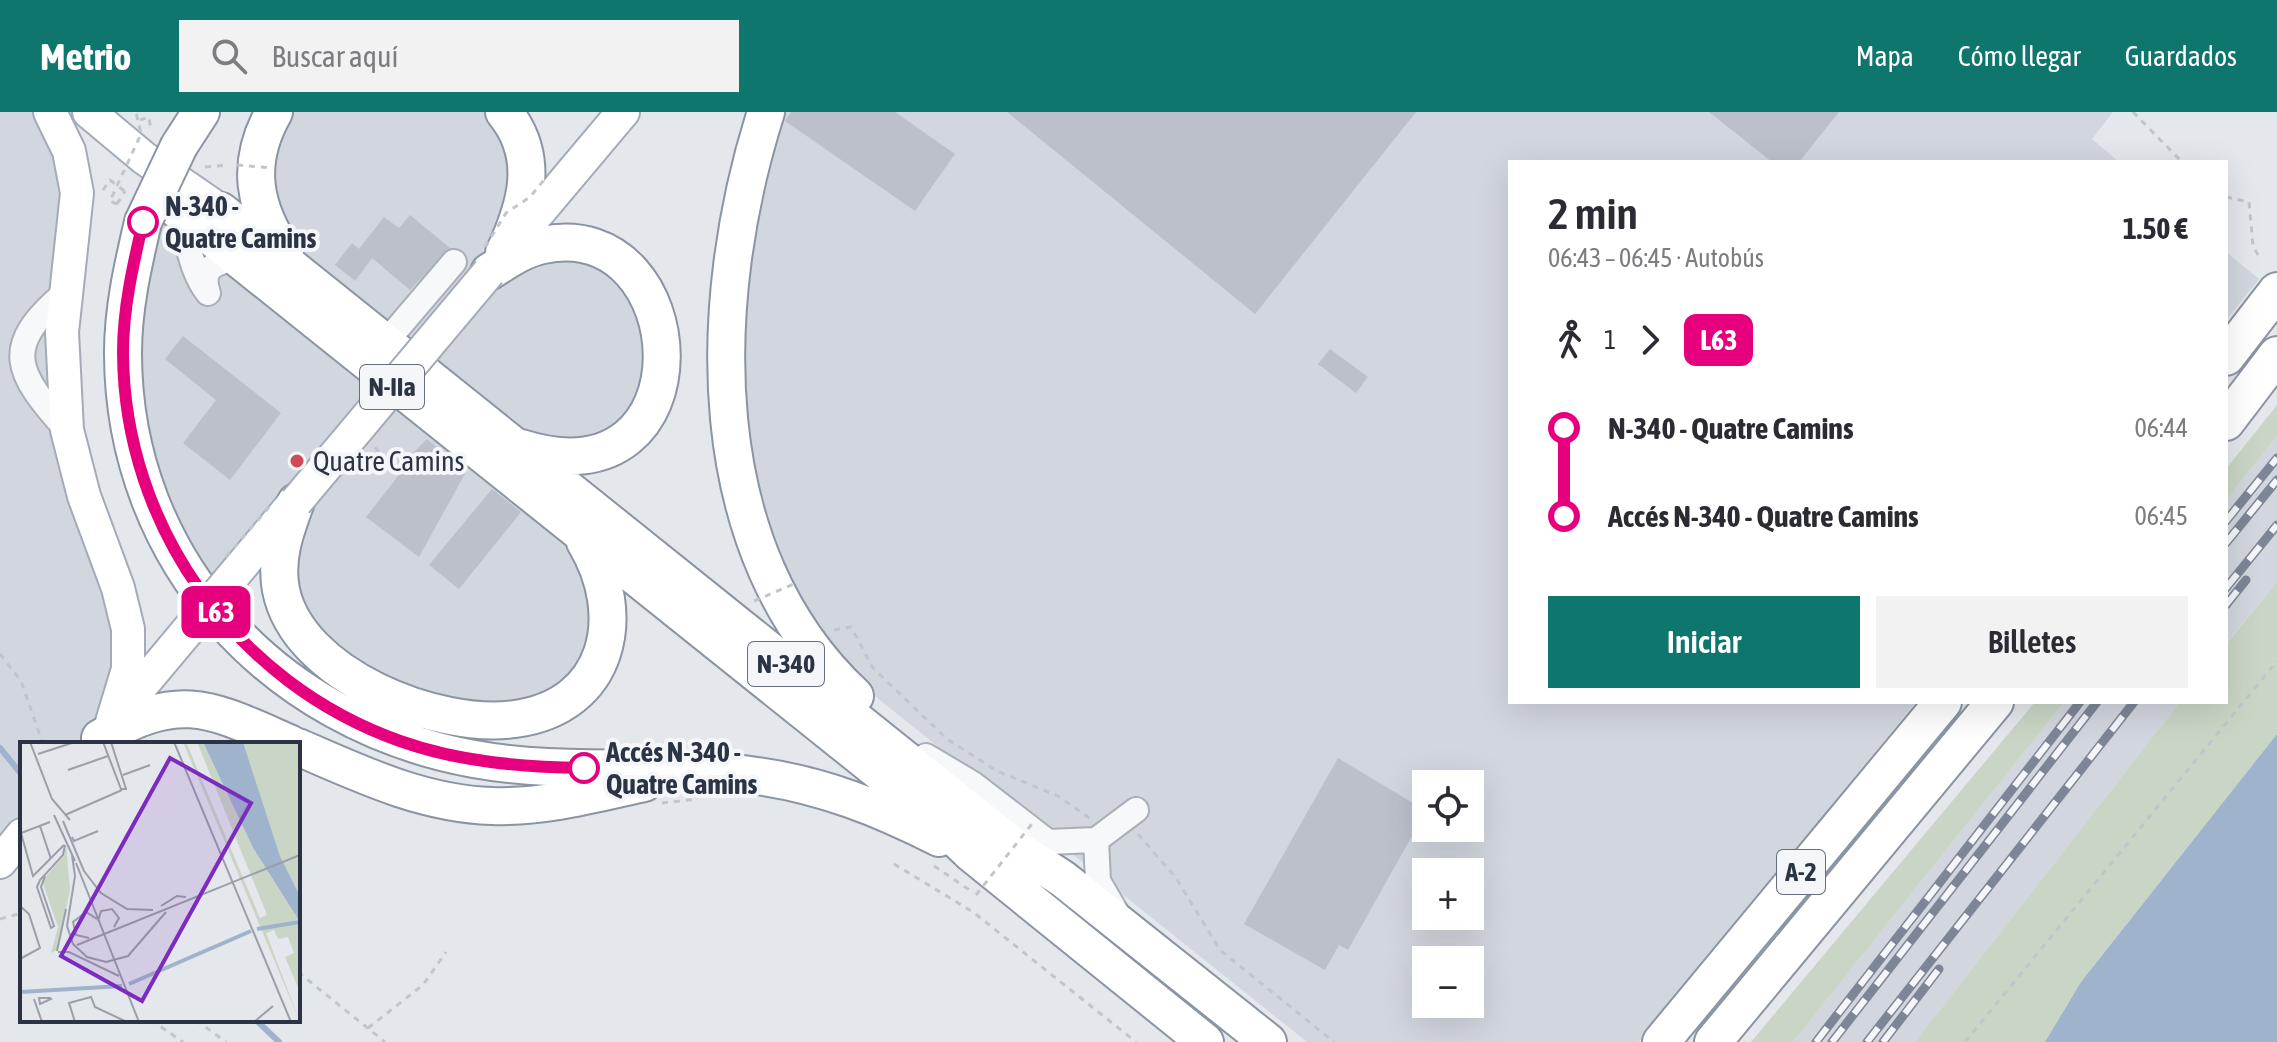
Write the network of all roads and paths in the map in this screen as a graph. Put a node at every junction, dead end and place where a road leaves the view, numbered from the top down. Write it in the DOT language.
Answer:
graph roads {
  1 [pos="50,112"];
  2 [pos="63,112"];
  3 [pos="89,112"];
  4 [pos="136,112"];
  5 [pos="201,112"];
  6 [pos="274,112"];
  7 [pos="623,112"];
  8 [pos="766,112"];
  9 [pos="2133,112"];
  10 [pos="507,115"];
  11 [pos="138,121"];
  12 [pos="177,148"];
  13 [pos="2180,160"];
  14 [pos="273,168"];
  15 [pos="125,191"];
  16 [pos="113,194"];
  17 [pos="2228,197"];
  18 [pos="139,208"];
  19 [pos="221,211"];
  20 [pos="454,262"];
  21 [pos="496,263"];
  22 [pos="300,275"];
  23 [pos="2269,276"];
  24 [pos="385,343"];
  25 [pos="2228,353"];
  26 [pos="2277,355"];
  27 [pos="2228,419"];
  28 [pos="512,445"];
  29 [pos="296,502"];
  30 [pos="578,530"];
  31 [pos="790,581"];
  32 [pos="796,583"];
  33 [pos="794,590"];
  34 [pos="754,601"];
  35 [pos="851,627"];
  36 [pos="0,654"];
  37 [pos="2277,661"];
  38 [pos="1941,704"];
  39 [pos="1993,704"];
  40 [pos="102,735"];
  41 [pos="42,742"];
  42 [pos="286,742"];
  43 [pos="300,748"];
  44 [pos="926,756"];
  45 [pos="692,770"];
  46 [pos="1136,810"];
  47 [pos="1035,820"];
  48 [pos="1101,836"];
  49 [pos="972,854"];
  50 [pos="894,864"];
  51 [pos="936,868"];
  52 [pos="1063,879"];
  53 [pos="2,918"];
  54 [pos="0,926"];
  55 [pos="1131,933"];
  56 [pos="446,952"];
  57 [pos="300,974"];
  58 [pos="154,1022"];
  59 [pos="199,1022"];
  60 [pos="368,1028"];
  61 [pos="183,1042"];
  62 [pos="226,1042"];
  63 [pos="385,1042"];
  64 [pos="1136,1042"];
  65 [pos="1205,1042"];
  66 [pos="1268,1042"];
  67 [pos="1334,1042"];
  68 [pos="1661,1042"];
  69 [pos="1713,1042"];
  70 [pos="1965,1042"];
  1 -- 40 [label="main road"];
  2 -- 18 [label="main road, N-340"];
  3 -- 19 [label="main road, N-340"];
  4 -- 11 [label="path, bridge"];
  5 -- 12 [label="highway"];
  6 -- 22 [label="highway"];
  7 -- 21 [label="main road, N-IIa"];
  8 -- 44 [label="highway"];
  9 -- 13 [label="path"];
  10 -- 21 [label="highway"];
  11 -- 12 [label="path"];
  11 -- 16 [label="path, bridge"];
  12 -- 14 [label="path, bridge"];
  12 -- 18 [label="highway, bridge"];
  15 -- 18 [label="path"];
  16 -- 18 [label="path"];
  16 -- 18 [label="path, bridge"];
  17 -- 23 [label="path"];
  18 -- 30 [label="highway, N-340"];
  18 -- 45 [label="highway"];
  19 -- 22 [label="highway, N-340"];
  20 -- 24 [label="lane"];
  21 -- 28 [label="highway"];
  21 -- 29 [label="main road, N-IIa, bridge"];
  22 -- 24 [label="highway, N-340"];
  23 -- 25 [label="highway"];
  24 -- 28 [label="highway, N-340"];
  26 -- 27 [label="highway"];
  28 -- 52 [label="highway, N-340"];
  29 -- 30 [label="highway"];
  29 -- 40 [label="main road, N-IIa, bridge"];
  30 -- 49 [label="highway, N-340"];
  31 -- 33 [label="path"];
  32 -- 34 [label="path, bridge"];
  35 -- 48 [label="path"];
  36 -- 41 [label="path"];
  37 -- 70 [label="path"];
  38 -- 68 [label="highway, A-2"];
  39 -- 69 [label="highway, A-2"];
  40 -- 42 [label="highway"];
  43 -- 45 [label="highway"];
  44 -- 48 [label="lane"];
  44 -- 52 [label="highway"];
  45 -- 49 [label="highway"];
  46 -- 48 [label="lane"];
  47 -- 51 [label="path, bridge"];
  48 -- 55 [label="lane"];
  48 -- 67 [label="path"];
  49 -- 65 [label="highway, N-340"];
  50 -- 64 [label="path"];
  52 -- 55 [label="highway, N-340"];
  53 -- 54 [label="path"];
  55 -- 66 [label="highway, N-340"];
  56 -- 60 [label="path"];
  57 -- 60 [label="path"];
  58 -- 61 [label="path"];
  59 -- 62 [label="path"];
  60 -- 63 [label="path"];
}
